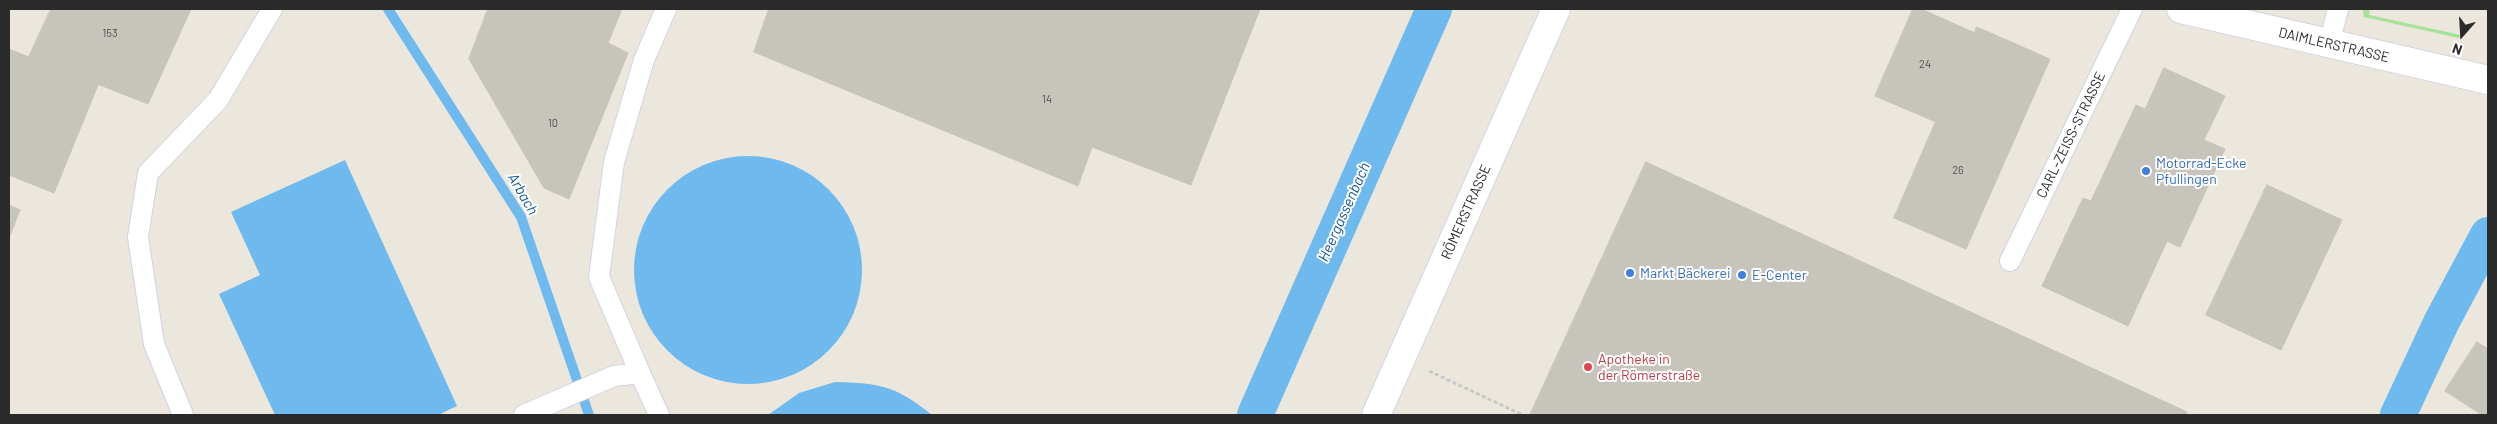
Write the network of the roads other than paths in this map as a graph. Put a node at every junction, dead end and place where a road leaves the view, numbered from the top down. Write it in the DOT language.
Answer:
graph roads {
  1 [pos="272,9"];
  2 [pos="666,9"];
  3 [pos="1556,9"];
  4 [pos="2132,9"];
  5 [pos="2181,9"];
  6 [pos="2338,9"];
  7 [pos="2329,44"];
  8 [pos="2488,80"];
  9 [pos="2010,261"];
  10 [pos="640,373"];
  11 [pos="183,415"];
  12 [pos="524,415"];
  13 [pos="659,415"];
  14 [pos="1376,415"];
  1 -- 11 [label="lane"];
  2 -- 10 [label="lane"];
  3 -- 14 [label="main road, RÖMERSTRASSE"];
  4 -- 9 [label="lane, CARL-ZEISS-STRASSE"];
  5 -- 7 [label="main road, DAIMLERSTRASSE"];
  6 -- 7 [label="lane"];
  7 -- 8 [label="main road, DAIMLERSTRASSE"];
  10 -- 12 [label="lane"];
  10 -- 13 [label="lane"];
}
